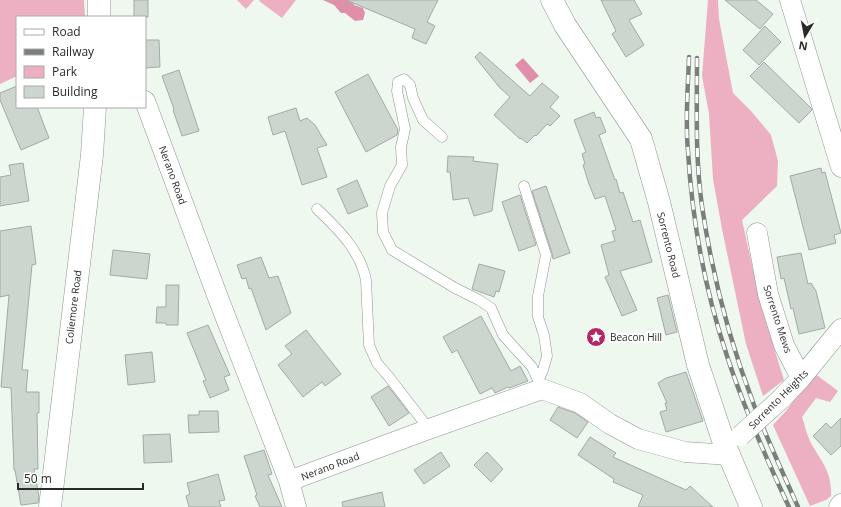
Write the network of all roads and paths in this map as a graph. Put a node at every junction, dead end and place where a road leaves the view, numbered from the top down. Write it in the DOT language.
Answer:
graph roads {
  1 [pos="99,0"];
  2 [pos="552,0"];
  3 [pos="790,0"];
  4 [pos="99,16"];
  5 [pos="146,104"];
  6 [pos="95,108"];
  7 [pos="442,137"];
  8 [pos="841,167"];
  9 [pos="524,186"];
  10 [pos="317,209"];
  11 [pos="757,233"];
  12 [pos="841,329"];
  13 [pos="801,378"];
  14 [pos="540,385"];
  15 [pos="429,429"];
  16 [pos="731,444"];
  17 [pos="289,482"];
  18 [pos="841,504"];
  19 [pos="50,507"];
  20 [pos="296,507"];
  21 [pos="752,507"];
  22 [pos="839,507"];
  1 -- 4 [label="main road"];
  2 -- 16 [label="main road, Sorrento Road"];
  3 -- 8 [label="street"];
  5 -- 17 [label="street, Nerano Road"];
  6 -- 19 [label="main road, Coliemore Road"];
  7 -- 14 [label="lane"];
  9 -- 14 [label="lane"];
  10 -- 15 [label="lane"];
  11 -- 13 [label="street, Sorrento Mews"];
  12 -- 13 [label="street, Sorrento Heights"];
  13 -- 16 [label="street, Sorrento Heights, bridge"];
  14 -- 15 [label="street, Nerano Road"];
  14 -- 16 [label="street"];
  15 -- 17 [label="street, Nerano Road"];
  16 -- 21 [label="main road, Sorrento Road"];
  17 -- 20 [label="street"];
  18 -- 22 [label="street"];
}
